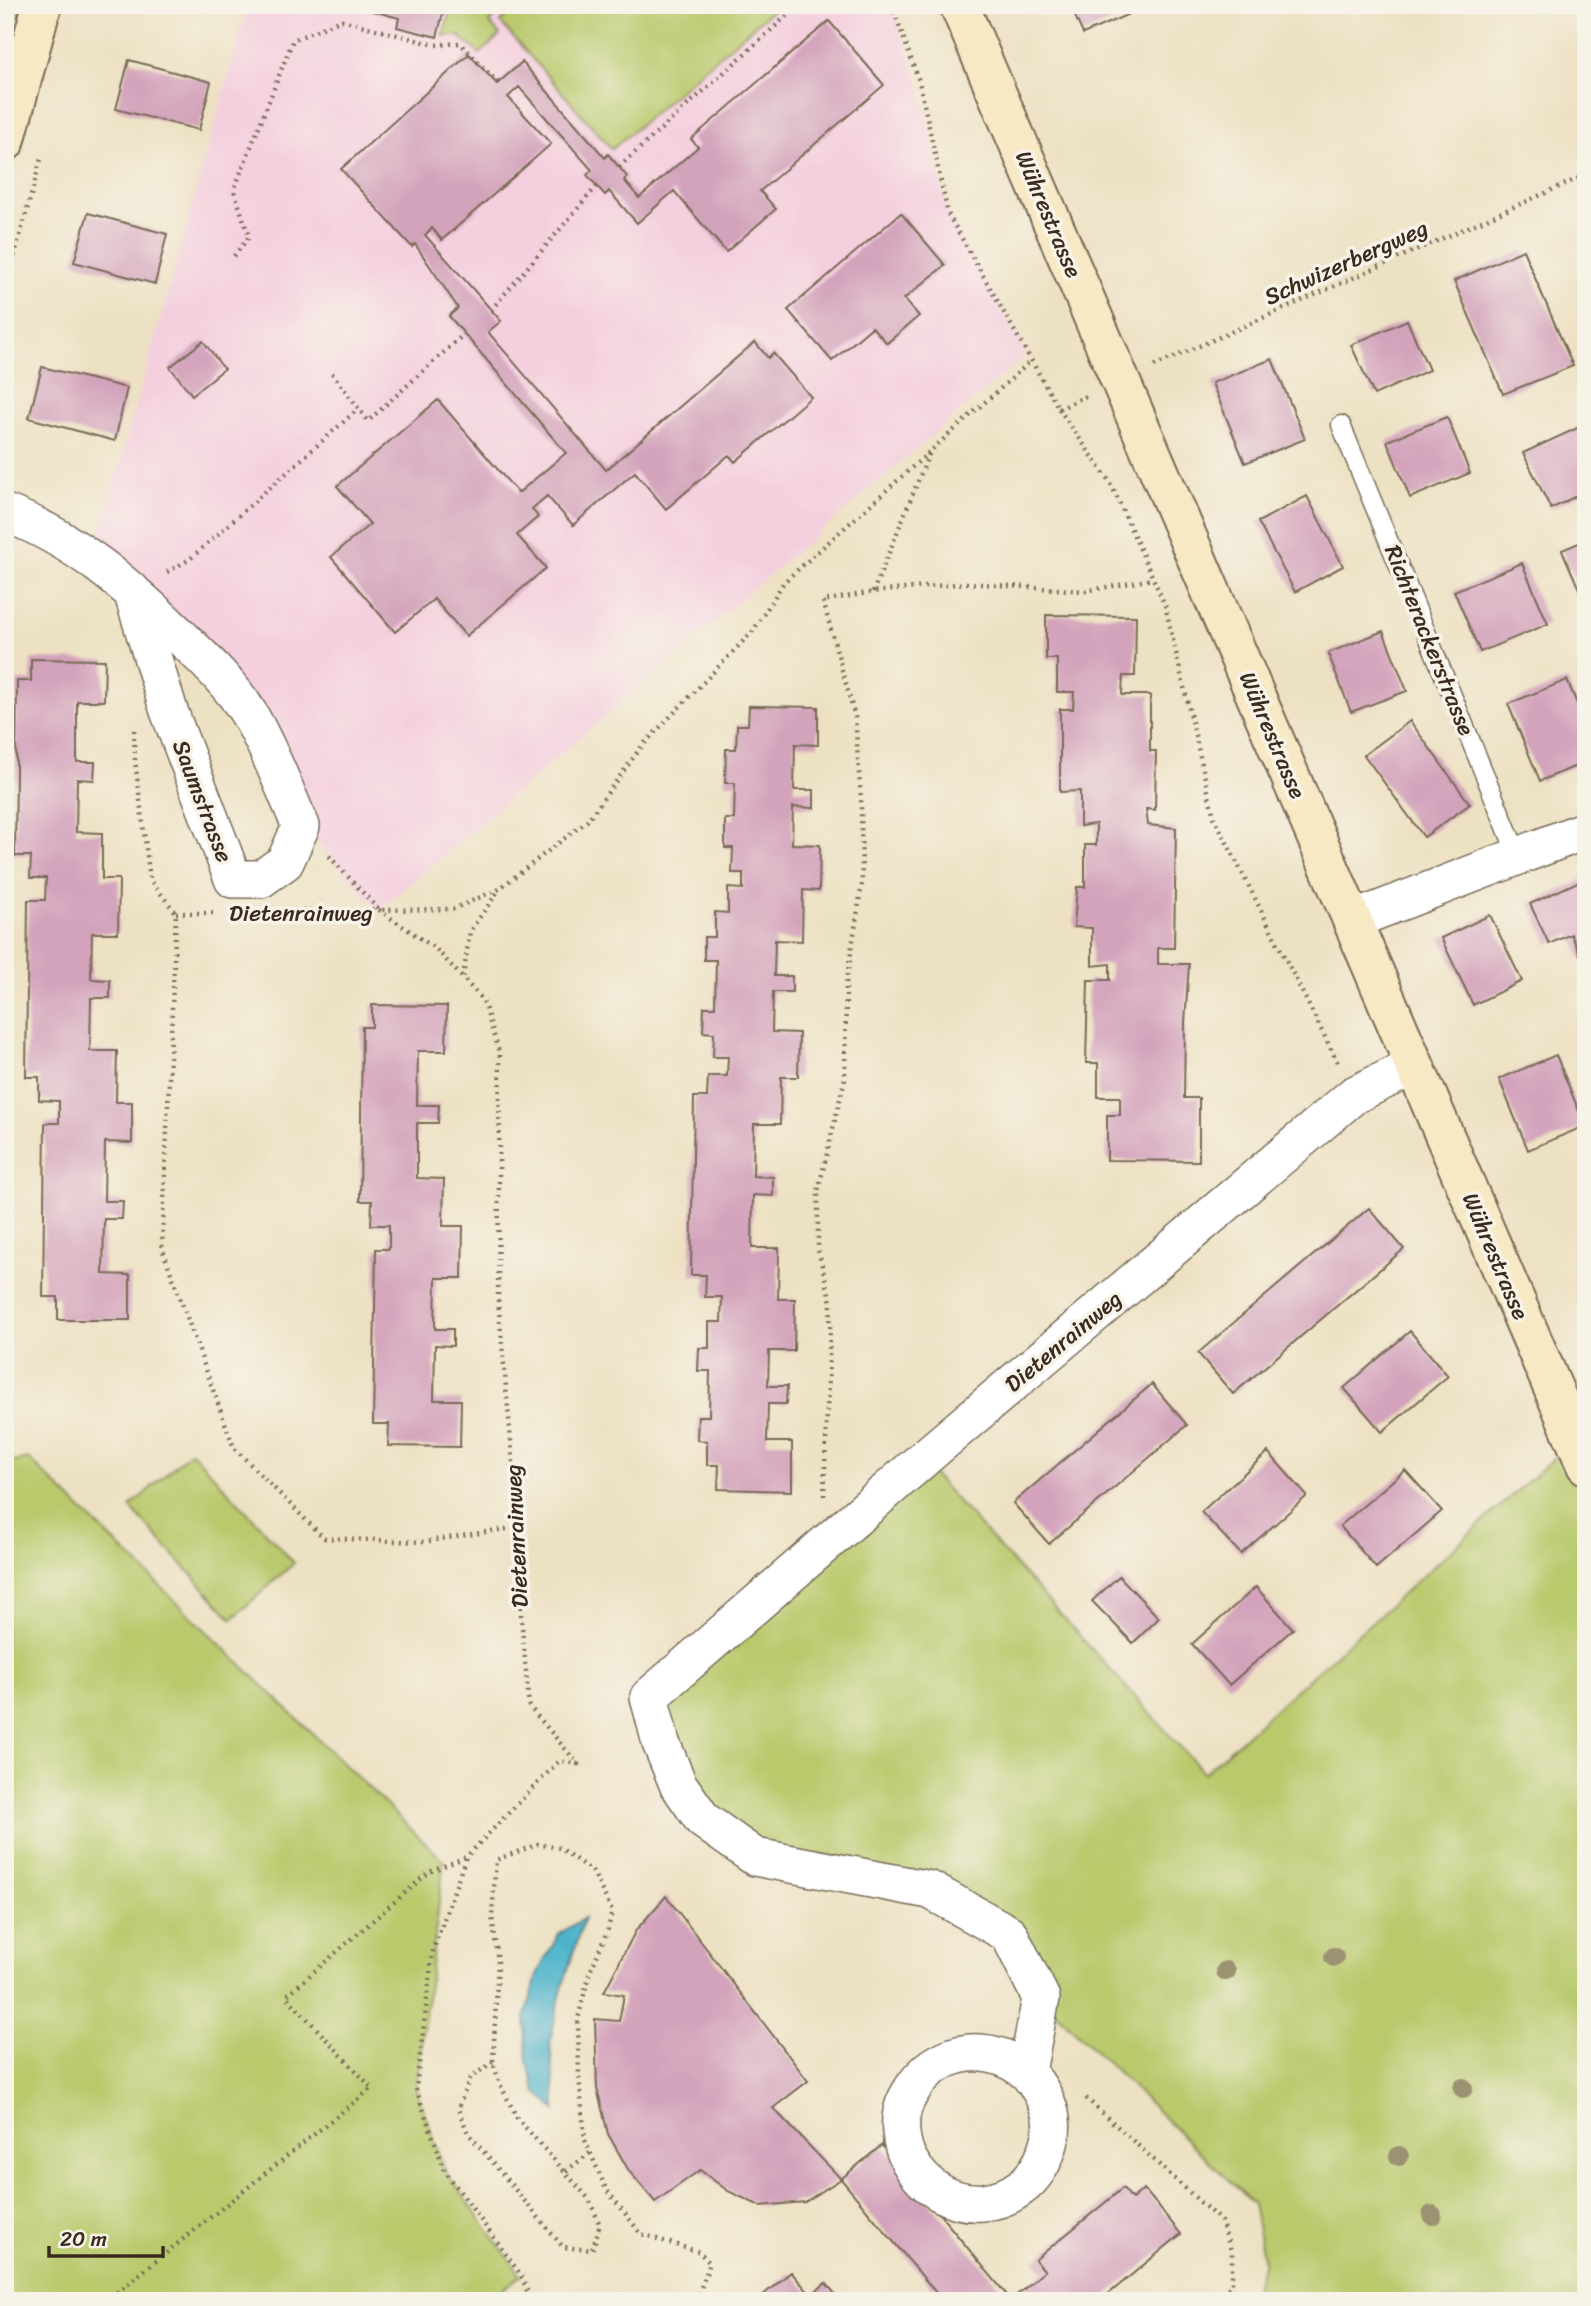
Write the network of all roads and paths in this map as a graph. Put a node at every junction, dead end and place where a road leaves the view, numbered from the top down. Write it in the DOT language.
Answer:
graph roads {
  1 [pos="43,5"];
  2 [pos="799,5"];
  3 [pos="892,5"];
  4 [pos="959,5"];
  5 [pos="498,83"];
  6 [pos="5,142"];
  7 [pos="619,167"];
  8 [pos="1586,175"];
  9 [pos="597,186"];
  10 [pos="234,256"];
  11 [pos="491,310"];
  12 [pos="464,334"];
  13 [pos="1031,361"];
  14 [pos="332,373"];
  15 [pos="1120,380"];
  16 [pos="358,409"];
  17 [pos="1059,409"];
  18 [pos="1341,425"];
  19 [pos="930,451"];
  20 [pos="5,513"];
  21 [pos="1153,579"];
  22 [pos="132,590"];
  23 [pos="873,592"];
  24 [pos="134,724"];
  25 [pos="301,826"];
  26 [pos="1586,830"];
  27 [pos="1518,856"];
  28 [pos="499,889"];
  29 [pos="379,910"];
  30 [pos="271,912"];
  31 [pos="217,913"];
  32 [pos="176,914"];
  33 [pos="1353,920"];
  34 [pos="462,978"];
  35 [pos="1414,1066"];
  36 [pos="1354,1095"];
  37 [pos="1586,1465"];
  38 [pos="519,1528"];
  39 [pos="822,1546"];
  40 [pos="466,1857"];
  41 [pos="494,2062"];
  42 [pos="1027,2072"];
  43 [pos="1081,2094"];
  44 [pos="590,2153"];
  45 [pos="566,2171"];
  46 [pos="5,2293"];
  47 [pos="13,2301"];
  48 [pos="106,2301"];
  49 [pos="531,2301"];
  50 [pos="696,2301"];
  51 [pos="1211,2301"];
  1 -- 6 [label="street"];
  2 -- 7 [label="path"];
  3 -- 13 [label="path"];
  4 -- 15 [label="street, Wührestrasse"];
  5 -- 10 [label="path"];
  8 -- 15 [label="path, Schwizerbergweg"];
  9 -- 11 [label="path"];
  12 -- 16 [label="path"];
  13 -- 17 [label="path"];
  13 -- 19 [label="path"];
  14 -- 16 [label="path"];
  15 -- 17 [label="path, Schwizerbergweg"];
  15 -- 33 [label="street, Wührestrasse"];
  16 -- 22 [label="path"];
  17 -- 21 [label="path"];
  18 -- 27 [label="lane, Richterackerstrasse"];
  19 -- 23 [label="path"];
  19 -- 28 [label="path"];
  20 -- 22 [label="street"];
  21 -- 23 [label="path"];
  21 -- 36 [label="path"];
  22 -- 25 [label="street"];
  22 -- 25 [label="street, Saumstrasse"];
  23 -- 39 [label="path"];
  24 -- 32 [label="path"];
  25 -- 29 [label="path"];
  26 -- 27 [label="street"];
  27 -- 33 [label="street"];
  28 -- 29 [label="path"];
  28 -- 34 [label="path"];
  29 -- 30 [label="path, Dietenrainweg"];
  29 -- 34 [label="path, Dietenrainweg"];
  31 -- 32 [label="path, Dietenrainweg"];
  32 -- 38 [label="path"];
  33 -- 35 [label="street, Wührestrasse"];
  34 -- 38 [label="path, Dietenrainweg"];
  35 -- 36 [label="street, Dietenrainweg"];
  35 -- 37 [label="street, Wührestrasse"];
  36 -- 39 [label="street, Dietenrainweg"];
  38 -- 40 [label="path, Dietenrainweg"];
  39 -- 42 [label="street, Dietenrainweg"];
  40 -- 48 [label="path"];
  40 -- 49 [label="path, Dietenrainweg"];
  41 -- 44 [label="path"];
  41 -- 45 [label="path"];
  41 -- 45 [label="path"];
  42 -- 42 [label="street"];
  43 -- 51 [label="path"];
  44 -- 45 [label="path"];
  44 -- 50 [label="path"];
  46 -- 47 [label="path"];
}
